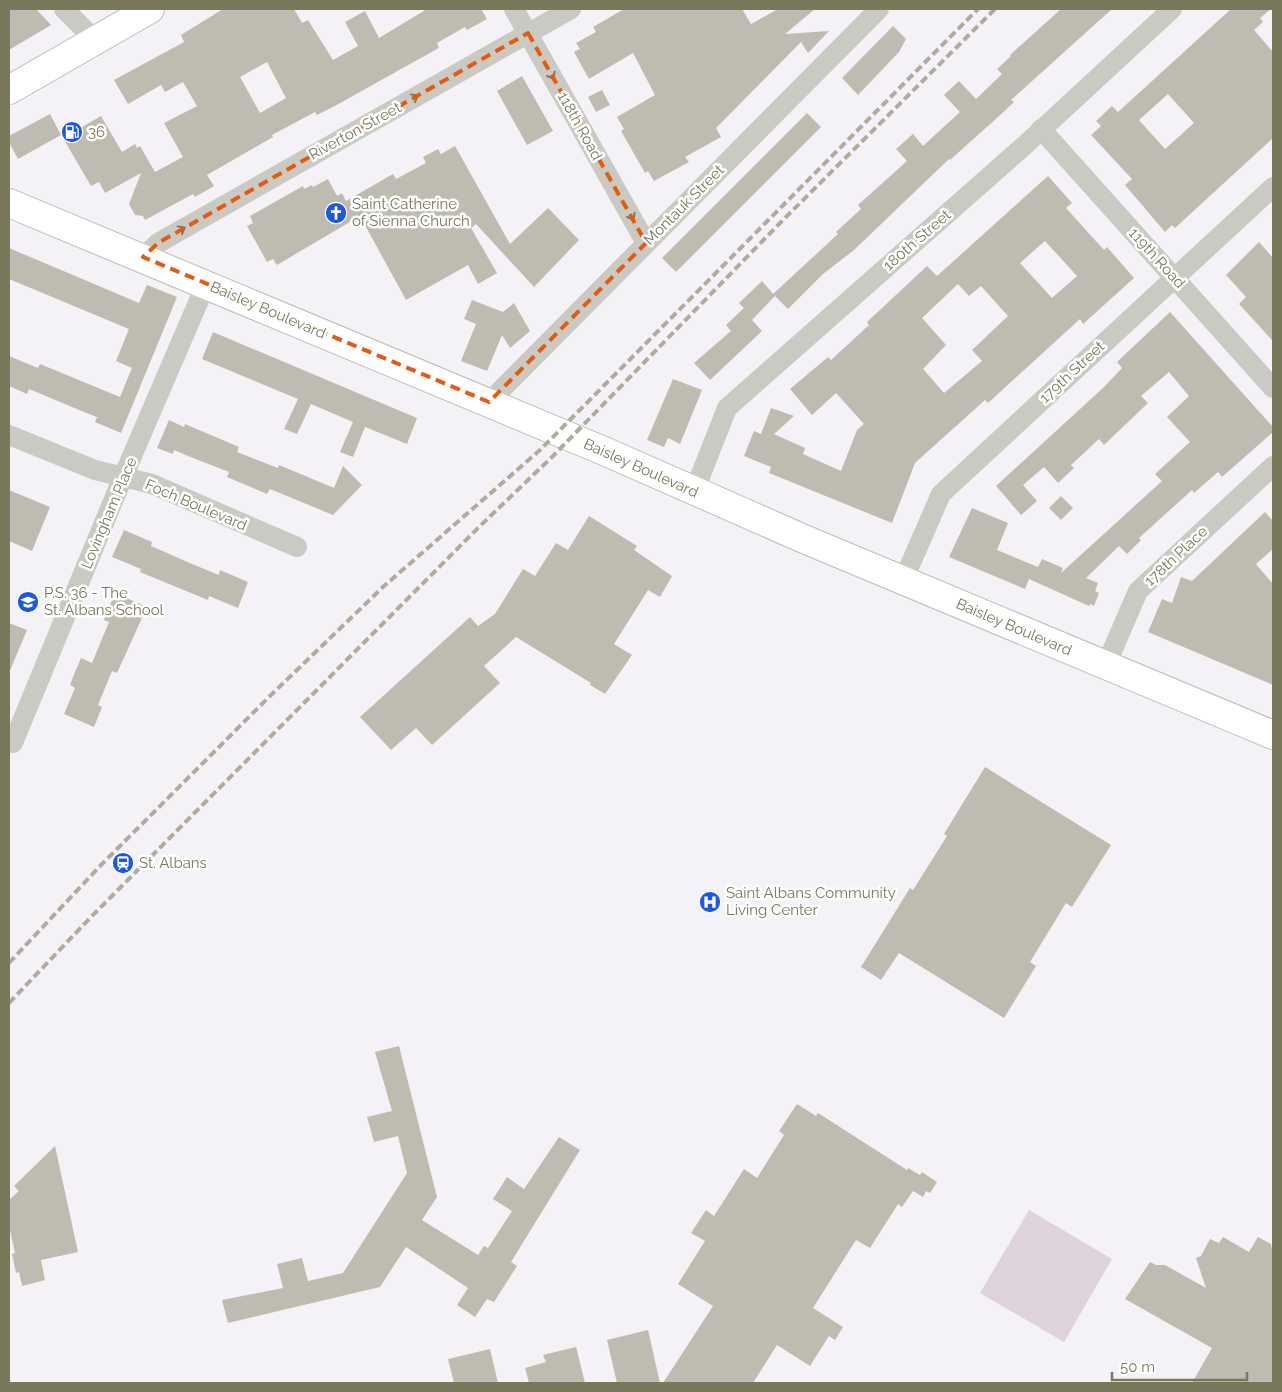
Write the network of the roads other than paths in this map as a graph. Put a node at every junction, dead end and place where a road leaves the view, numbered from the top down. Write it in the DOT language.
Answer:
graph roads {
  1 [pos="64,9"];
  2 [pos="150,9"];
  3 [pos="514,9"];
  4 [pos="571,9"];
  5 [pos="879,9"];
  6 [pos="1172,9"];
  7 [pos="528,33"];
  8 [pos="95,40"];
  9 [pos="9,90"];
  10 [pos="1041,129"];
  11 [pos="1273,187"];
  12 [pos="9,203"];
  13 [pos="646,243"];
  14 [pos="143,257"];
  15 [pos="1174,277"];
  16 [pos="206,284"];
  17 [pos="1273,388"];
  18 [pos="489,402"];
  19 [pos="9,435"];
  20 [pos="1273,466"];
  21 [pos="123,477"];
  22 [pos="694,492"];
  23 [pos="297,547"];
  24 [pos="903,581"];
  25 [pos="1106,665"];
  26 [pos="1273,735"];
  27 [pos="13,743"];
  1 -- 8 [label="street"];
  2 -- 8 [label="street"];
  3 -- 7 [label="street, 118th Road"];
  4 -- 7 [label="street, Riverton Street"];
  5 -- 13 [label="street, Montauk Street"];
  6 -- 10 [label="street, 180th Street"];
  7 -- 13 [label="street, 118th Road, one-way"];
  14 -- 7 [label="street, Riverton Street, one-way"];
  8 -- 9 [label="street"];
  10 -- 15 [label="street, 119th Road"];
  10 -- 22 [label="street, 180th Street"];
  11 -- 15 [label="street, 179th Street"];
  12 -- 14 [label="street, Baisley Boulevard"];
  13 -- 18 [label="street, Montauk Street"];
  14 -- 16 [label="street, Baisley Boulevard"];
  15 -- 17 [label="street, 119th Road"];
  15 -- 24 [label="street, 179th Street"];
  16 -- 18 [label="street, Baisley Boulevard"];
  16 -- 21 [label="street, Lovingham Place"];
  18 -- 22 [label="street, Baisley Boulevard"];
  19 -- 21 [label="street, Foch Boulevard"];
  20 -- 25 [label="street, 178th Place"];
  21 -- 23 [label="street, Foch Boulevard"];
  21 -- 27 [label="street, Lovingham Place"];
  22 -- 24 [label="street, Baisley Boulevard"];
  24 -- 25 [label="street, Baisley Boulevard"];
  25 -- 26 [label="street, Baisley Boulevard"];
}
